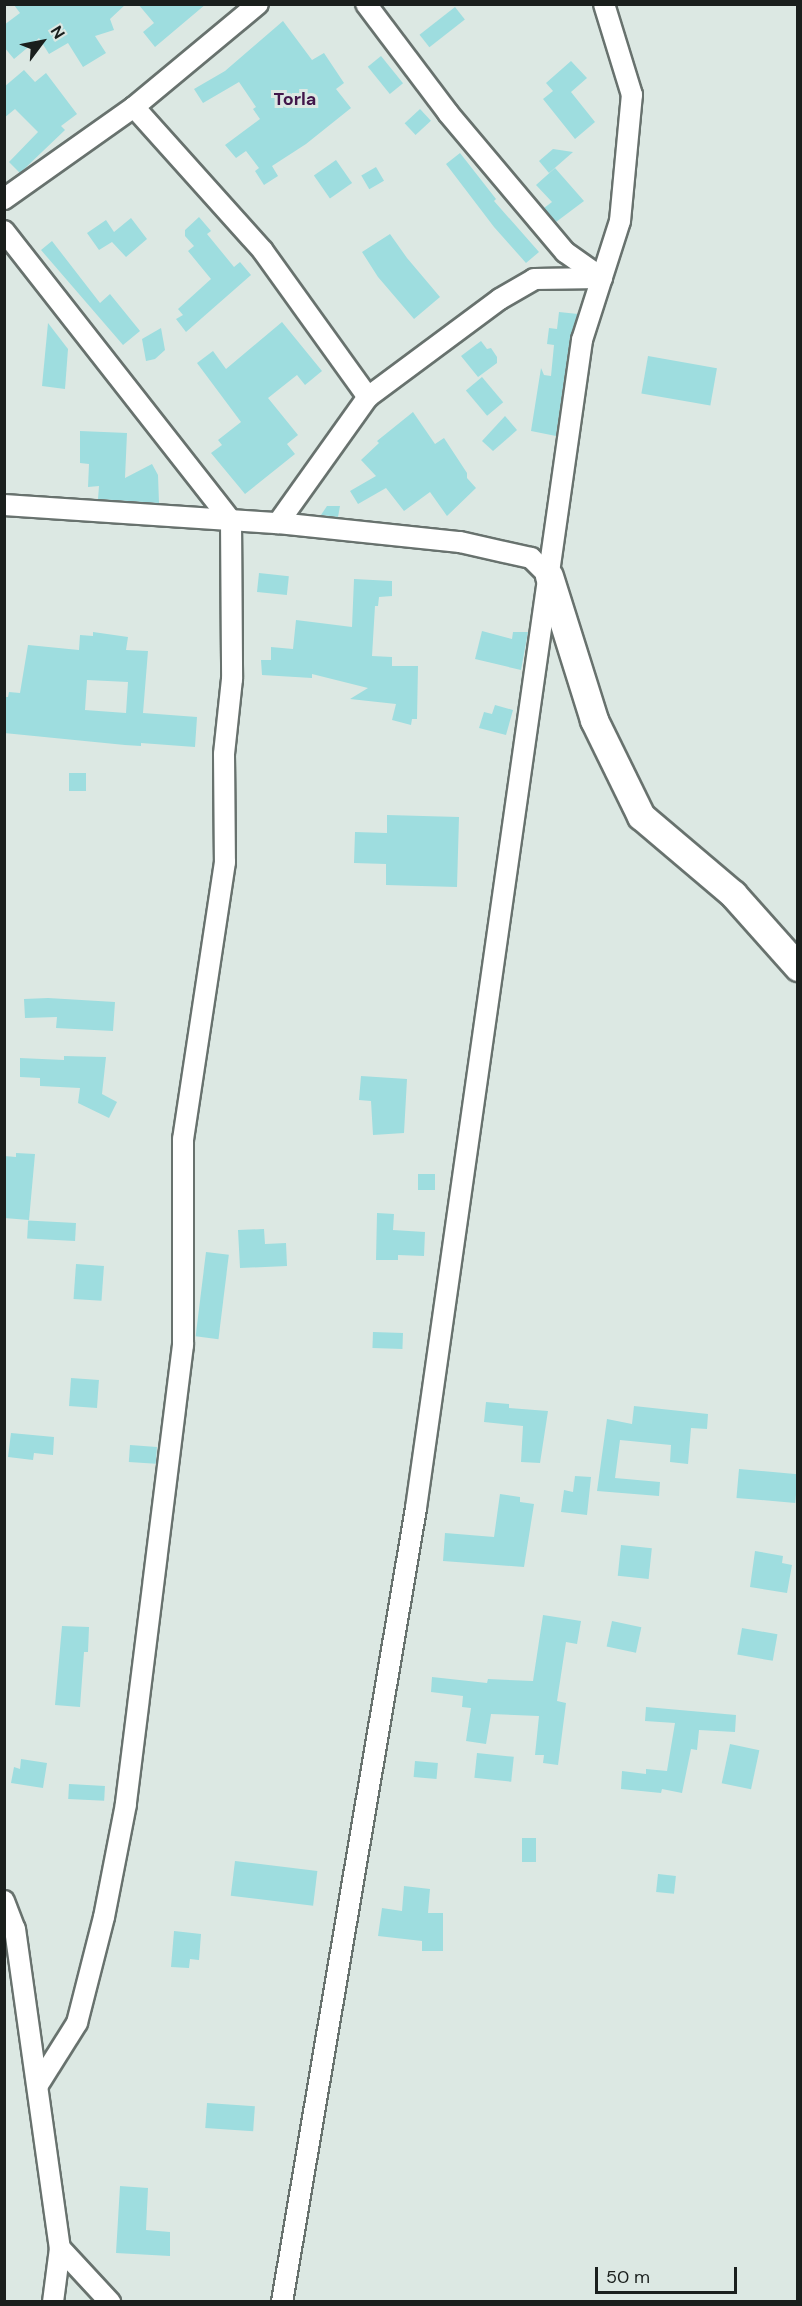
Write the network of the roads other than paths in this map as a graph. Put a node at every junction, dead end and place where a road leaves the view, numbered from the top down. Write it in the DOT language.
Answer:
graph roads {
  1 [pos="258,4"];
  2 [pos="366,4"];
  3 [pos="604,4"];
  4 [pos="134,107"];
  5 [pos="4,199"];
  6 [pos="4,231"];
  7 [pos="602,278"];
  8 [pos="368,397"];
  9 [pos="4,505"];
  10 [pos="231,520"];
  11 [pos="278,523"];
  12 [pos="549,576"];
  13 [pos="798,967"];
  14 [pos="4,1900"];
  15 [pos="38,2085"];
  16 [pos="60,2248"];
  17 [pos="53,2301"];
  18 [pos="110,2301"];
  19 [pos="282,2301"];
  1 -- 4 [label="street"];
  2 -- 7 [label="street"];
  3 -- 7 [label="street"];
  4 -- 5 [label="street"];
  4 -- 8 [label="street"];
  6 -- 10 [label="street"];
  7 -- 8 [label="street"];
  7 -- 12 [label="street"];
  8 -- 11 [label="street"];
  9 -- 10 [label="street"];
  10 -- 11 [label="street"];
  10 -- 15 [label="street"];
  11 -- 12 [label="street"];
  12 -- 13 [label="street"];
  12 -- 19 [label="street"];
  14 -- 15 [label="street"];
  15 -- 16 [label="street"];
  16 -- 17 [label="street"];
  16 -- 18 [label="street"];
}
